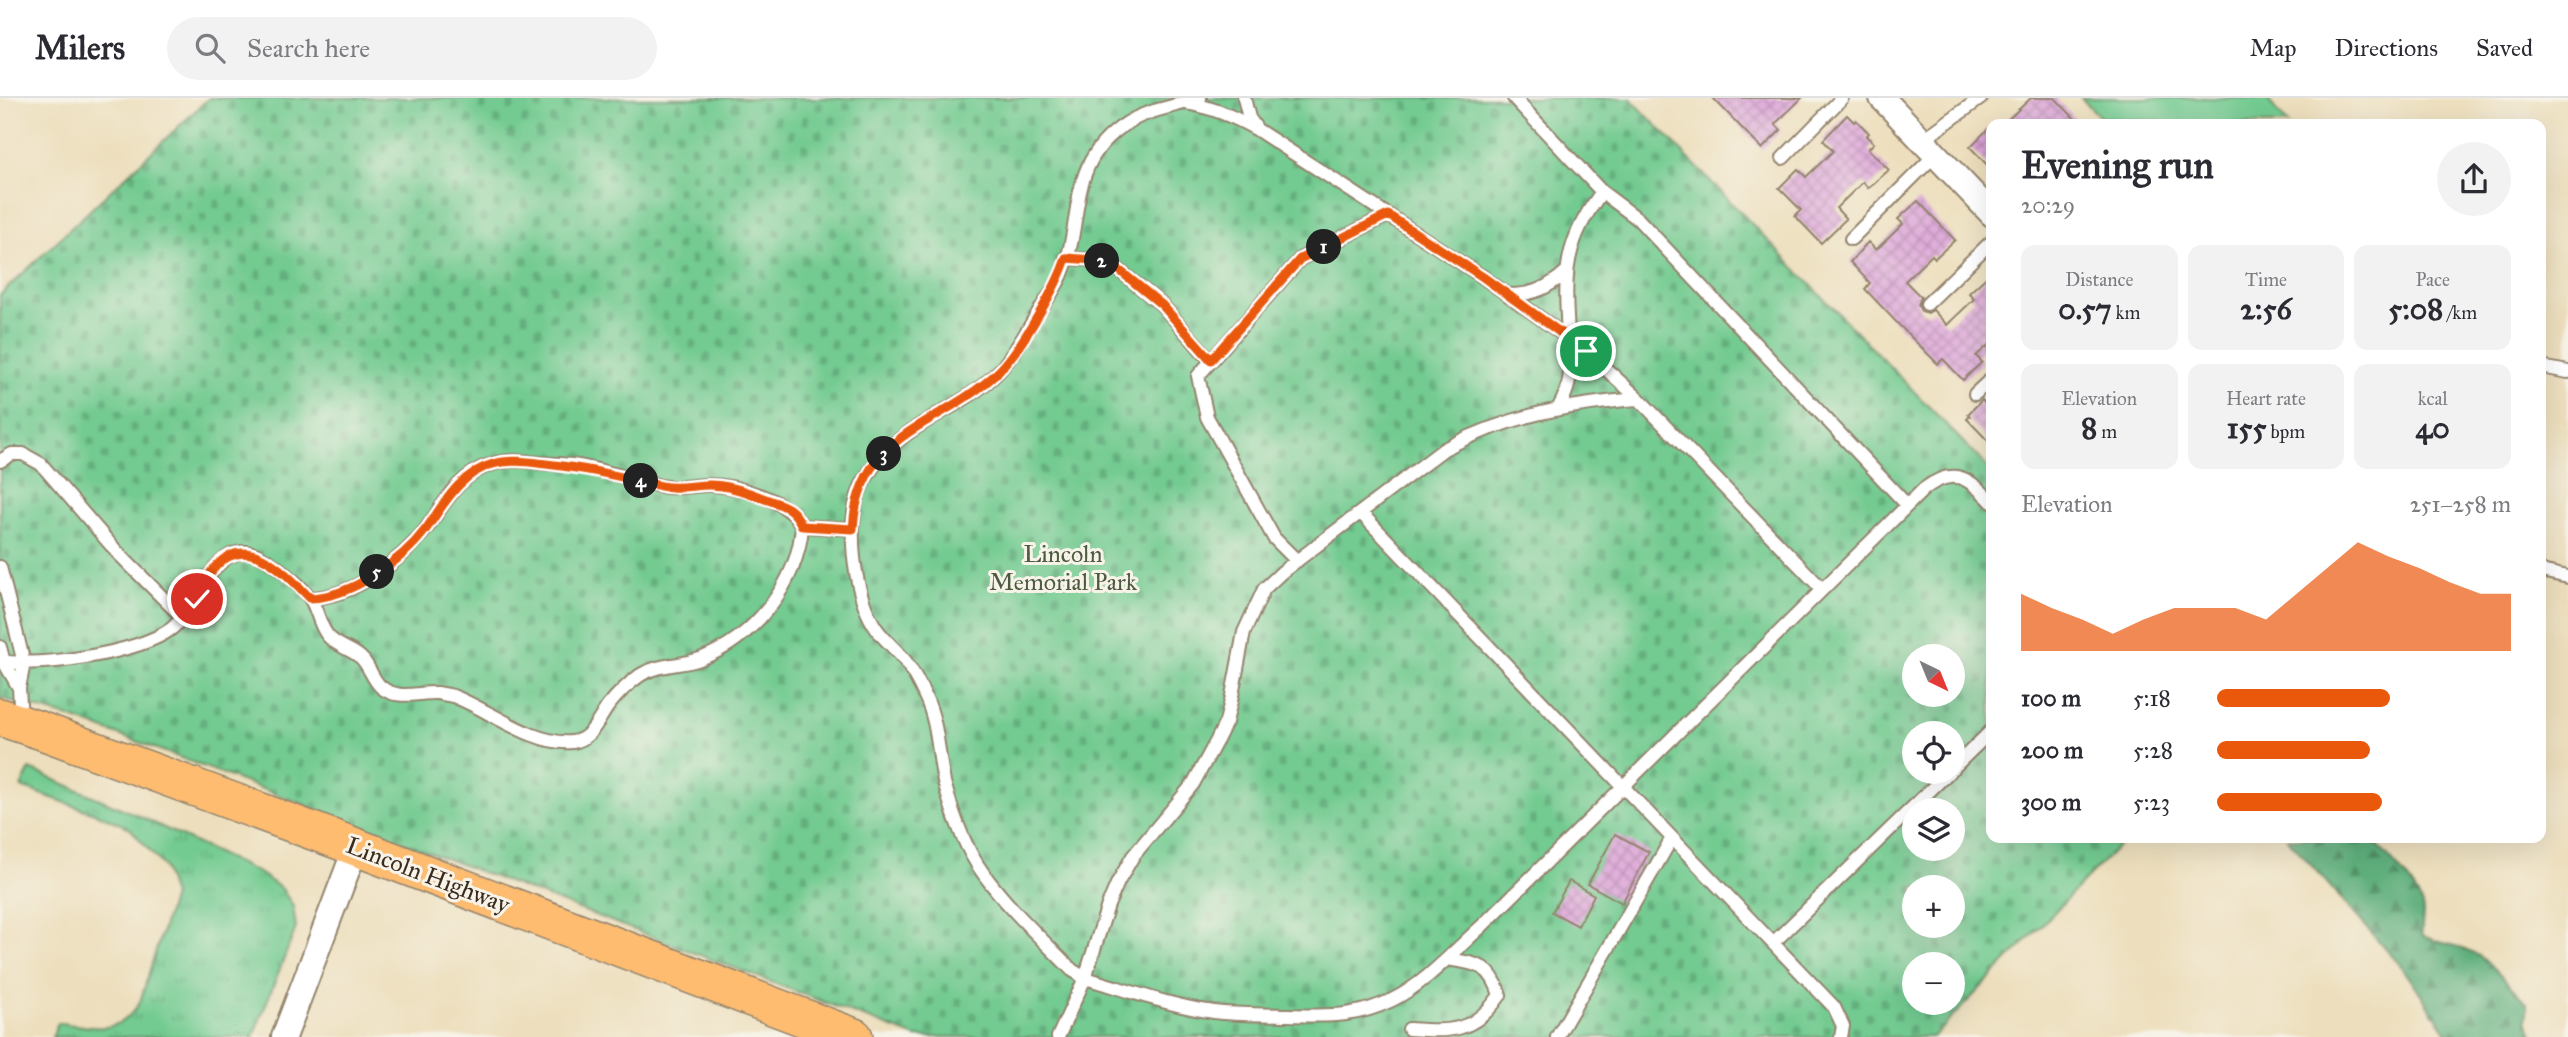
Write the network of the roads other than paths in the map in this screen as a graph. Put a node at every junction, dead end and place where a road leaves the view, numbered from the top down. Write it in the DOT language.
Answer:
graph roads {
  1 [pos="1200,98"];
  2 [pos="1244,98"];
  3 [pos="1514,98"];
  4 [pos="1842,98"];
  5 [pos="1882,98"];
  6 [pos="1981,98"];
  7 [pos="1185,103"];
  8 [pos="1256,129"];
  9 [pos="1928,148"];
  10 [pos="1783,158"];
  11 [pos="1602,192"];
  12 [pos="1986,208"];
  13 [pos="1388,215"];
  14 [pos="1851,239"];
  15 [pos="1986,246"];
  16 [pos="1066,258"];
  17 [pos="1566,272"];
  18 [pos="1509,295"];
  19 [pos="1927,304"];
  20 [pos="1568,337"];
  21 [pos="1211,360"];
  22 [pos="2546,368"];
  23 [pos="2568,372"];
  24 [pos="1986,384"];
  25 [pos="1975,394"];
  26 [pos="1639,399"];
  27 [pos="1559,407"];
  28 [pos="0,461"];
  29 [pos="1986,496"];
  30 [pos="1907,505"];
  31 [pos="1361,513"];
  32 [pos="802,526"];
  33 [pos="853,529"];
  34 [pos="1297,561"];
  35 [pos="0,567"];
  36 [pos="2546,572"];
  37 [pos="2568,577"];
  38 [pos="1822,589"];
  39 [pos="310,598"];
  40 [pos="183,618"];
  41 [pos="0,647"];
  42 [pos="2,662"];
  43 [pos="24,663"];
  44 [pos="14,710"];
  45 [pos="1986,736"];
  46 [pos="1965,756"];
  47 [pos="1937,784"];
  48 [pos="1623,786"];
  49 [pos="1672,838"];
  50 [pos="356,847"];
  51 [pos="1773,943"];
  52 [pos="1447,959"];
  53 [pos="1085,978"];
  54 [pos="1409,1028"];
  55 [pos="284,1037"];
  56 [pos="854,1037"];
  57 [pos="1058,1037"];
  58 [pos="1557,1037"];
  59 [pos="1841,1037"];
  1 -- 7 [label="lane"];
  2 -- 8 [label="lane"];
  3 -- 11 [label="lane"];
  4 -- 10 [label="lane"];
  5 -- 9 [label="street"];
  6 -- 9 [label="lane"];
  7 -- 8 [label="lane"];
  7 -- 16 [label="lane"];
  8 -- 13 [label="lane"];
  9 -- 12 [label="street"];
  9 -- 14 [label="lane"];
  11 -- 17 [label="lane"];
  11 -- 30 [label="lane"];
  13 -- 18 [label="lane"];
  13 -- 21 [label="lane"];
  15 -- 19 [label="lane"];
  16 -- 21 [label="lane"];
  16 -- 33 [label="lane"];
  17 -- 18 [label="lane"];
  17 -- 20 [label="lane"];
  18 -- 20 [label="lane"];
  20 -- 26 [label="lane"];
  20 -- 27 [label="lane"];
  21 -- 34 [label="lane"];
  22 -- 23 [label="lane"];
  24 -- 25 [label="lane"];
  26 -- 27 [label="lane"];
  26 -- 38 [label="lane"];
  27 -- 31 [label="lane"];
  28 -- 40 [label="lane"];
  29 -- 30 [label="lane"];
  30 -- 38 [label="lane"];
  31 -- 34 [label="lane"];
  31 -- 48 [label="lane"];
  32 -- 33 [label="lane"];
  32 -- 39 [label="lane"];
  32 -- 39 [label="lane"];
  33 -- 53 [label="lane"];
  34 -- 53 [label="lane"];
  35 -- 43 [label="lane"];
  36 -- 37 [label="lane"];
  38 -- 48 [label="lane"];
  39 -- 40 [label="lane"];
  40 -- 43 [label="lane"];
  41 -- 42 [label="lane"];
  42 -- 43 [label="lane"];
  42 -- 44 [label="lane"];
  43 -- 44 [label="lane"];
  44 -- 50 [label="main road, Lincoln Highway"];
  45 -- 46 [label="lane"];
  47 -- 51 [label="lane"];
  48 -- 49 [label="lane"];
  48 -- 52 [label="lane"];
  49 -- 51 [label="lane"];
  49 -- 58 [label="lane"];
  50 -- 55 [label="street"];
  50 -- 56 [label="main road, Lincoln Highway"];
  51 -- 59 [label="lane"];
  52 -- 53 [label="lane"];
  52 -- 54 [label="lane"];
  53 -- 57 [label="lane"];
}
